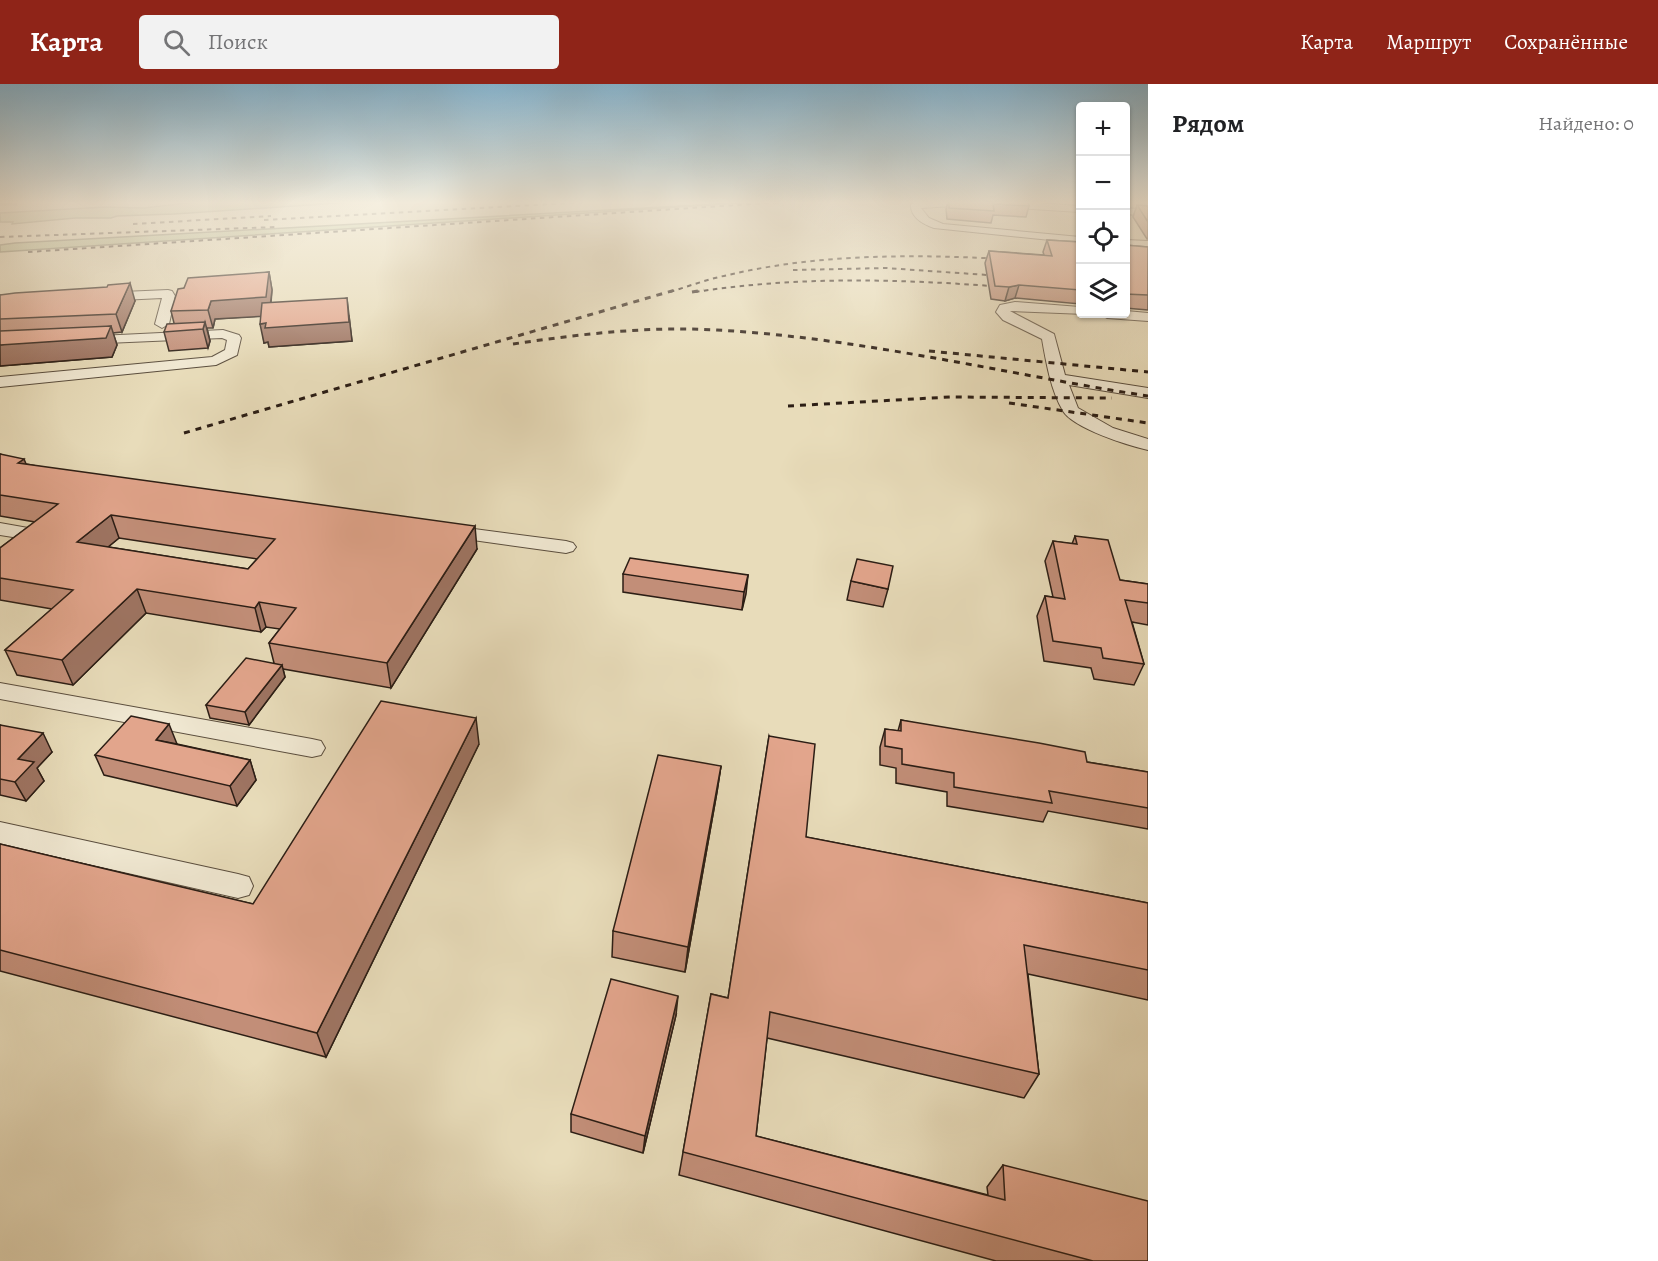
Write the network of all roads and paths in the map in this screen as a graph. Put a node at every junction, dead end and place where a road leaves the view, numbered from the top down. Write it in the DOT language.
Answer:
graph roads {
  1 [pos="88,298"];
  2 [pos="1076,311"];
  3 [pos="1130,316"];
  4 [pos="1148,317"];
  5 [pos="79,329"];
  6 [pos="66,341"];
  7 [pos="145,346"];
  8 [pos="1060,379"];
  9 [pos="0,382"];
  10 [pos="1148,393"];
  11 [pos="1148,444"];
  12 [pos="0,529"];
  13 [pos="430,529"];
  14 [pos="38,535"];
  15 [pos="566,547"];
  16 [pos="0,691"];
  17 [pos="312,747"];
  18 [pos="0,833"];
  19 [pos="237,886"];
  1 -- 7 [label="lane"];
  2 -- 8 [label="lane"];
  3 -- 4 [label="lane"];
  5 -- 7 [label="lane"];
  6 -- 7 [label="lane"];
  7 -- 7 [label="lane"];
  7 -- 9 [label="lane"];
  8 -- 10 [label="lane"];
  8 -- 11 [label="lane"];
  12 -- 14 [label="lane"];
  13 -- 15 [label="lane"];
  16 -- 17 [label="lane"];
  18 -- 19 [label="lane"];
}
